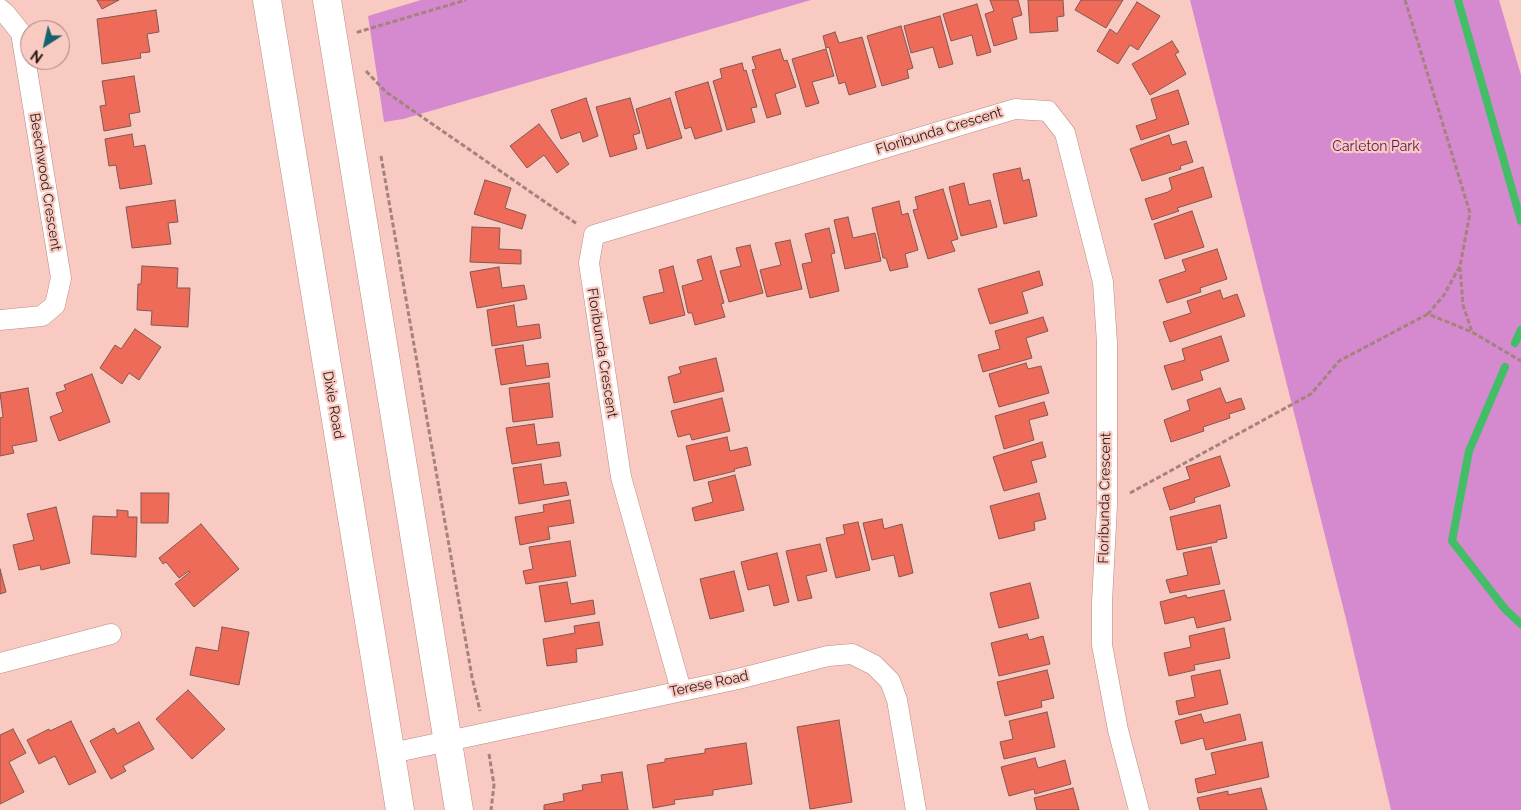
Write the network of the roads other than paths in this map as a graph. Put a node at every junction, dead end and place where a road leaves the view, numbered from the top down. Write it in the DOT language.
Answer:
graph roads {
  1 [pos="267,0"];
  2 [pos="327,0"];
  3 [pos="0,9"];
  4 [pos="0,320"];
  5 [pos="111,634"];
  6 [pos="0,663"];
  7 [pos="681,690"];
  8 [pos="448,742"];
  9 [pos="392,753"];
  10 [pos="400,810"];
  11 [pos="459,810"];
  12 [pos="916,810"];
  13 [pos="1139,810"];
  1 -- 9 [label="main road, Dixie Road"];
  2 -- 8 [label="main road"];
  3 -- 4 [label="street, Beechwood Crescent"];
  5 -- 6 [label="street"];
  7 -- 8 [label="street, Terese Road"];
  7 -- 12 [label="street, Terese Road"];
  7 -- 13 [label="street, Floribunda Crescent"];
  8 -- 9 [label="street, Terese Road"];
  8 -- 11 [label="main road"];
  9 -- 10 [label="main road, Dixie Road"];
}
